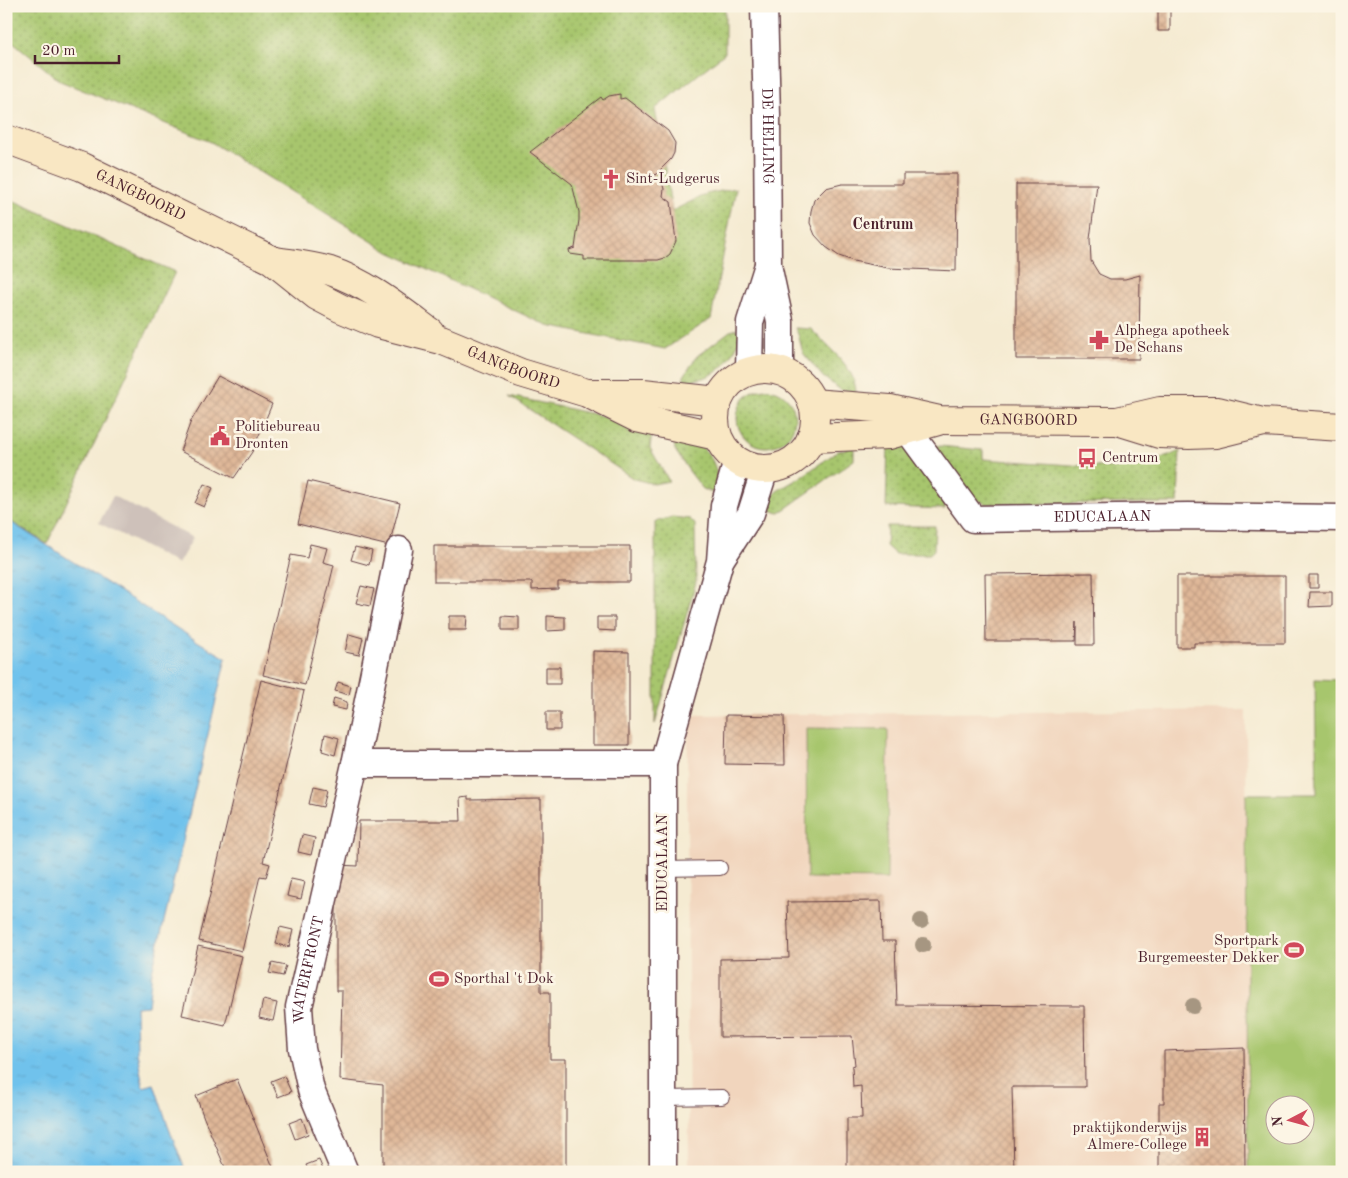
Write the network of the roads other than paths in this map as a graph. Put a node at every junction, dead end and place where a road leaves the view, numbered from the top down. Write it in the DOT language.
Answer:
graph roads {
  1 [pos="764,6"];
  2 [pos="6,139"];
  3 [pos="768,265"];
  4 [pos="749,371"];
  5 [pos="780,371"];
  6 [pos="587,393"];
  7 [pos="718,401"];
  8 [pos="812,403"];
  9 [pos="939,420"];
  10 [pos="1342,427"];
  11 [pos="908,429"];
  12 [pos="717,436"];
  13 [pos="811,438"];
  14 [pos="737,461"];
  15 [pos="765,470"];
  16 [pos="1342,518"];
  17 [pos="399,550"];
  18 [pos="720,561"];
  19 [pos="355,764"];
  20 [pos="663,764"];
  21 [pos="720,868"];
  22 [pos="663,869"];
  23 [pos="722,1097"];
  24 [pos="663,1098"];
  25 [pos="345,1172"];
  26 [pos="663,1172"];
  1 -- 3 [label="street, DE HELLING"];
  2 -- 6 [label="main road, GANGBOORD"];
  3 -- 4 [label="street, DE HELLING"];
  3 -- 5 [label="street, DE HELLING"];
  4 -- 5 [label="main road"];
  4 -- 7 [label="main road"];
  5 -- 8 [label="main road"];
  6 -- 7 [label="main road, GANGBOORD"];
  6 -- 12 [label="main road, GANGBOORD"];
  7 -- 12 [label="main road"];
  8 -- 9 [label="main road, GANGBOORD"];
  8 -- 13 [label="main road"];
  9 -- 10 [label="main road, GANGBOORD"];
  9 -- 11 [label="main road, GANGBOORD"];
  11 -- 13 [label="main road, GANGBOORD"];
  11 -- 16 [label="street, EDUCALAAN"];
  12 -- 14 [label="main road"];
  13 -- 15 [label="main road"];
  14 -- 15 [label="main road"];
  14 -- 18 [label="street, EDUCALAAN"];
  15 -- 18 [label="street, EDUCALAAN"];
  17 -- 19 [label="street, WATERFRONT"];
  18 -- 20 [label="street, EDUCALAAN"];
  19 -- 20 [label="street"];
  19 -- 25 [label="street, WATERFRONT"];
  20 -- 22 [label="street, EDUCALAAN"];
  21 -- 22 [label="lane"];
  22 -- 24 [label="street, EDUCALAAN"];
  23 -- 24 [label="lane"];
  24 -- 26 [label="street, EDUCALAAN"];
}
